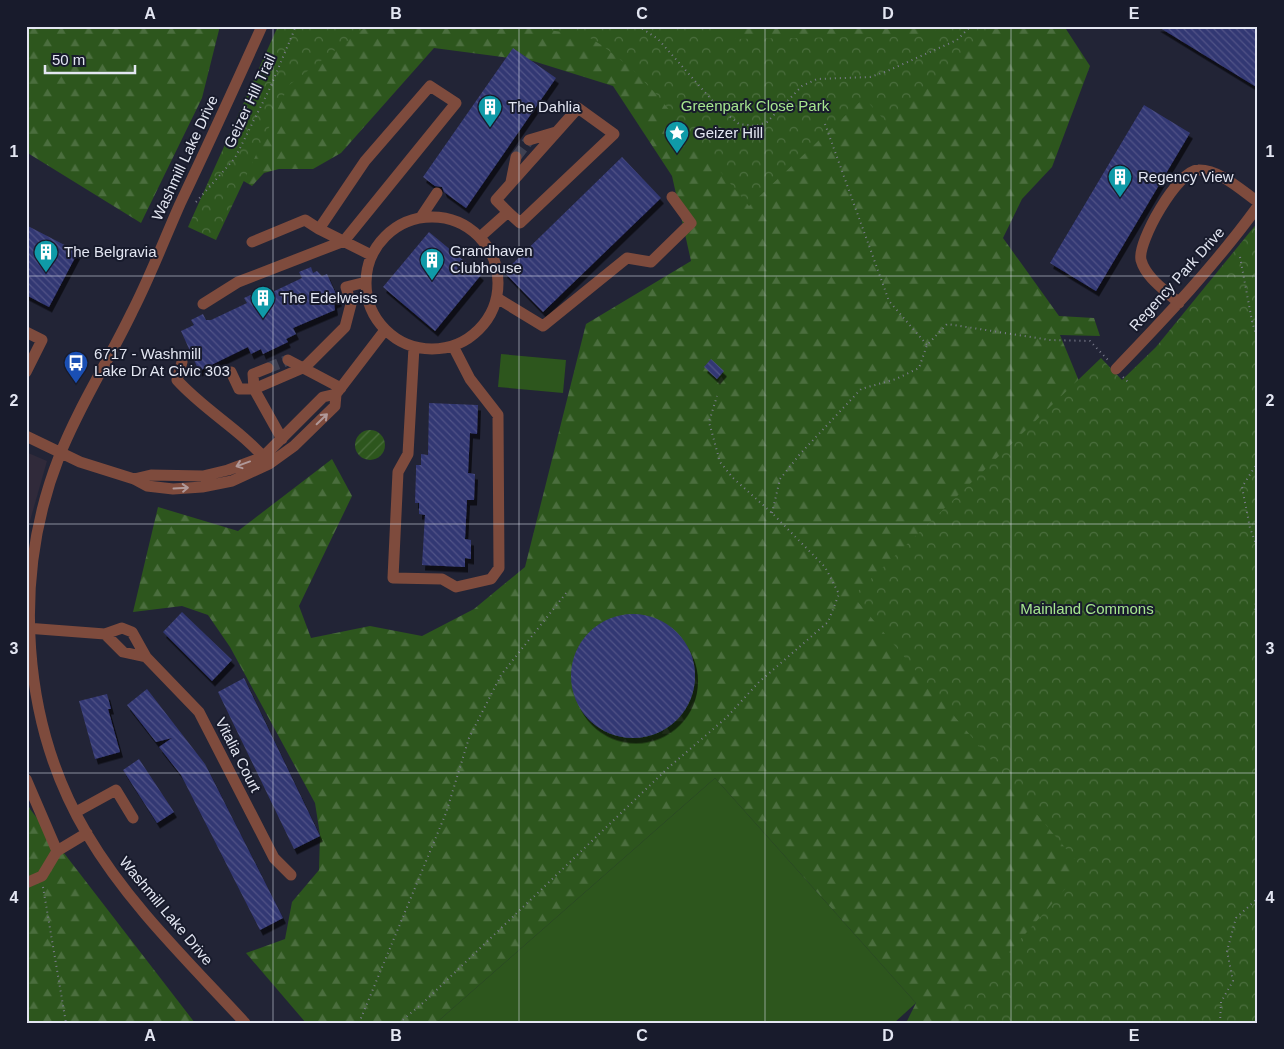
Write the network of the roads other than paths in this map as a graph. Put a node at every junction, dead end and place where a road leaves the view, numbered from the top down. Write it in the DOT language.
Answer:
graph roads {
  1 [pos="262,26"];
  2 [pos="556,132"];
  3 [pos="529,140"];
  4 [pos="516,157"];
  5 [pos="511,183"];
  6 [pos="437,193"];
  7 [pos="672,197"];
  8 [pos="1258,202"];
  9 [pos="1258,206"];
  10 [pos="508,212"];
  11 [pos="421,217"];
  12 [pos="319,229"];
  13 [pos="480,237"];
  14 [pos="344,241"];
  15 [pos="252,242"];
  16 [pos="371,255"];
  17 [pos="366,282"];
  18 [pos="497,298"];
  19 [pos="1179,303"];
  20 [pos="203,304"];
  21 [pos="385,330"];
  22 [pos="26,332"];
  23 [pos="414,346"];
  24 [pos="453,346"];
  25 [pos="288,360"];
  26 [pos="182,362"];
  27 [pos="305,367"];
  28 [pos="268,368"];
  29 [pos="1116,369"];
  30 [pos="26,372"];
  31 [pos="231,372"];
  32 [pos="254,389"];
  33 [pos="338,391"];
  34 [pos="26,436"];
  35 [pos="282,439"];
  36 [pos="61,453"];
  37 [pos="266,461"];
  38 [pos="30,550"];
  39 [pos="28,628"];
  40 [pos="106,634"];
  41 [pos="146,657"];
  42 [pos="26,778"];
  43 [pos="76,812"];
  44 [pos="133,818"];
  45 [pos="87,833"];
  46 [pos="57,851"];
  47 [pos="291,876"];
  48 [pos="26,883"];
  49 [pos="245,1023"];
  1 -- 36 [label="street, Washmill Lake Drive"];
  2 -- 3 [label="street"];
  2 -- 5 [label="street"];
  2 -- 10 [label="street"];
  4 -- 5 [label="street"];
  5 -- 10 [label="street"];
  6 -- 11 [label="street"];
  7 -- 18 [label="street"];
  8 -- 19 [label="street"];
  9 -- 19 [label="street, Regency Park Drive"];
  10 -- 13 [label="street"];
  11 -- 13 [label="street"];
  11 -- 16 [label="street"];
  12 -- 14 [label="street"];
  12 -- 14 [label="street"];
  12 -- 15 [label="street"];
  13 -- 18 [label="street"];
  14 -- 16 [label="street"];
  14 -- 20 [label="street"];
  16 -- 17 [label="street"];
  17 -- 21 [label="street"];
  17 -- 27 [label="street"];
  18 -- 24 [label="street"];
  19 -- 29 [label="street, Regency Park Drive"];
  21 -- 23 [label="street"];
  21 -- 33 [label="street"];
  22 -- 30 [label="street"];
  23 -- 24 [label="street"];
  23 -- 24 [label="street"];
  25 -- 27 [label="street"];
  26 -- 37 [label="street"];
  27 -- 32 [label="street"];
  27 -- 33 [label="street"];
  28 -- 32 [label="street"];
  31 -- 32 [label="street"];
  32 -- 35 [label="street"];
  33 -- 35 [label="street"];
  37 -- 33 [label="street, one-way"];
  34 -- 36 [label="street"];
  35 -- 37 [label="street"];
  36 -- 37 [label="street"];
  36 -- 38 [label="street, Washmill Lake Drive"];
  38 -- 39 [label="street, Washmill Lake Drive"];
  39 -- 40 [label="street, Vitalia Court"];
  39 -- 43 [label="street, Washmill Lake Drive"];
  40 -- 41 [label="street"];
  40 -- 41 [label="street, Vitalia Court"];
  41 -- 47 [label="street, Vitalia Court"];
  42 -- 46 [label="street"];
  43 -- 44 [label="street"];
  43 -- 45 [label="street, Washmill Lake Drive"];
  45 -- 46 [label="street"];
  45 -- 49 [label="street, Washmill Lake Drive"];
  46 -- 48 [label="street"];
}
